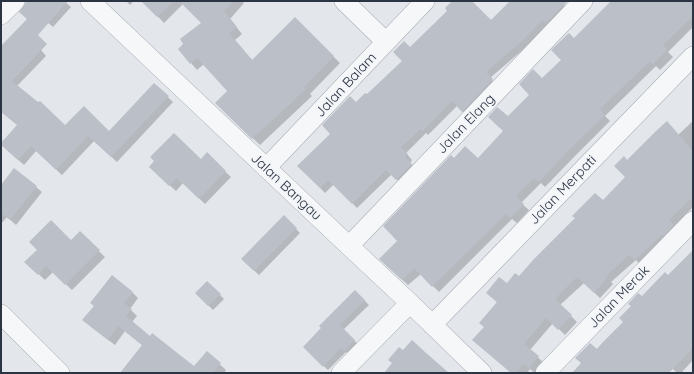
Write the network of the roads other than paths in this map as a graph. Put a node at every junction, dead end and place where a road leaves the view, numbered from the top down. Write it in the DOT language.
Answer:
graph roads {
  1 [pos="15,1"];
  2 [pos="90,1"];
  3 [pos="344,1"];
  4 [pos="425,1"];
  5 [pos="583,1"];
  6 [pos="1,15"];
  7 [pos="386,42"];
  8 [pos="693,56"];
  9 [pos="266,168"];
  10 [pos="693,221"];
  11 [pos="349,246"];
  12 [pos="410,302"];
  13 [pos="1,314"];
  14 [pos="432,325"];
  15 [pos="60,373"];
  16 [pos="340,373"];
  17 [pos="482,373"];
  18 [pos="545,373"];
  1 -- 6 [label="street"];
  2 -- 9 [label="street, Jalan Bangau"];
  3 -- 7 [label="street"];
  4 -- 7 [label="street, Jalan Balam"];
  5 -- 11 [label="street, Jalan Elang"];
  7 -- 9 [label="street, Jalan Balam"];
  8 -- 14 [label="street, Jalan Merpati"];
  9 -- 11 [label="street, Jalan Bangau"];
  10 -- 18 [label="street, Jalan Merak"];
  11 -- 12 [label="street, Jalan Bangau"];
  12 -- 14 [label="street, Jalan Bangau"];
  12 -- 16 [label="street"];
  13 -- 15 [label="street"];
  14 -- 17 [label="street, Jalan Bangau"];
}
